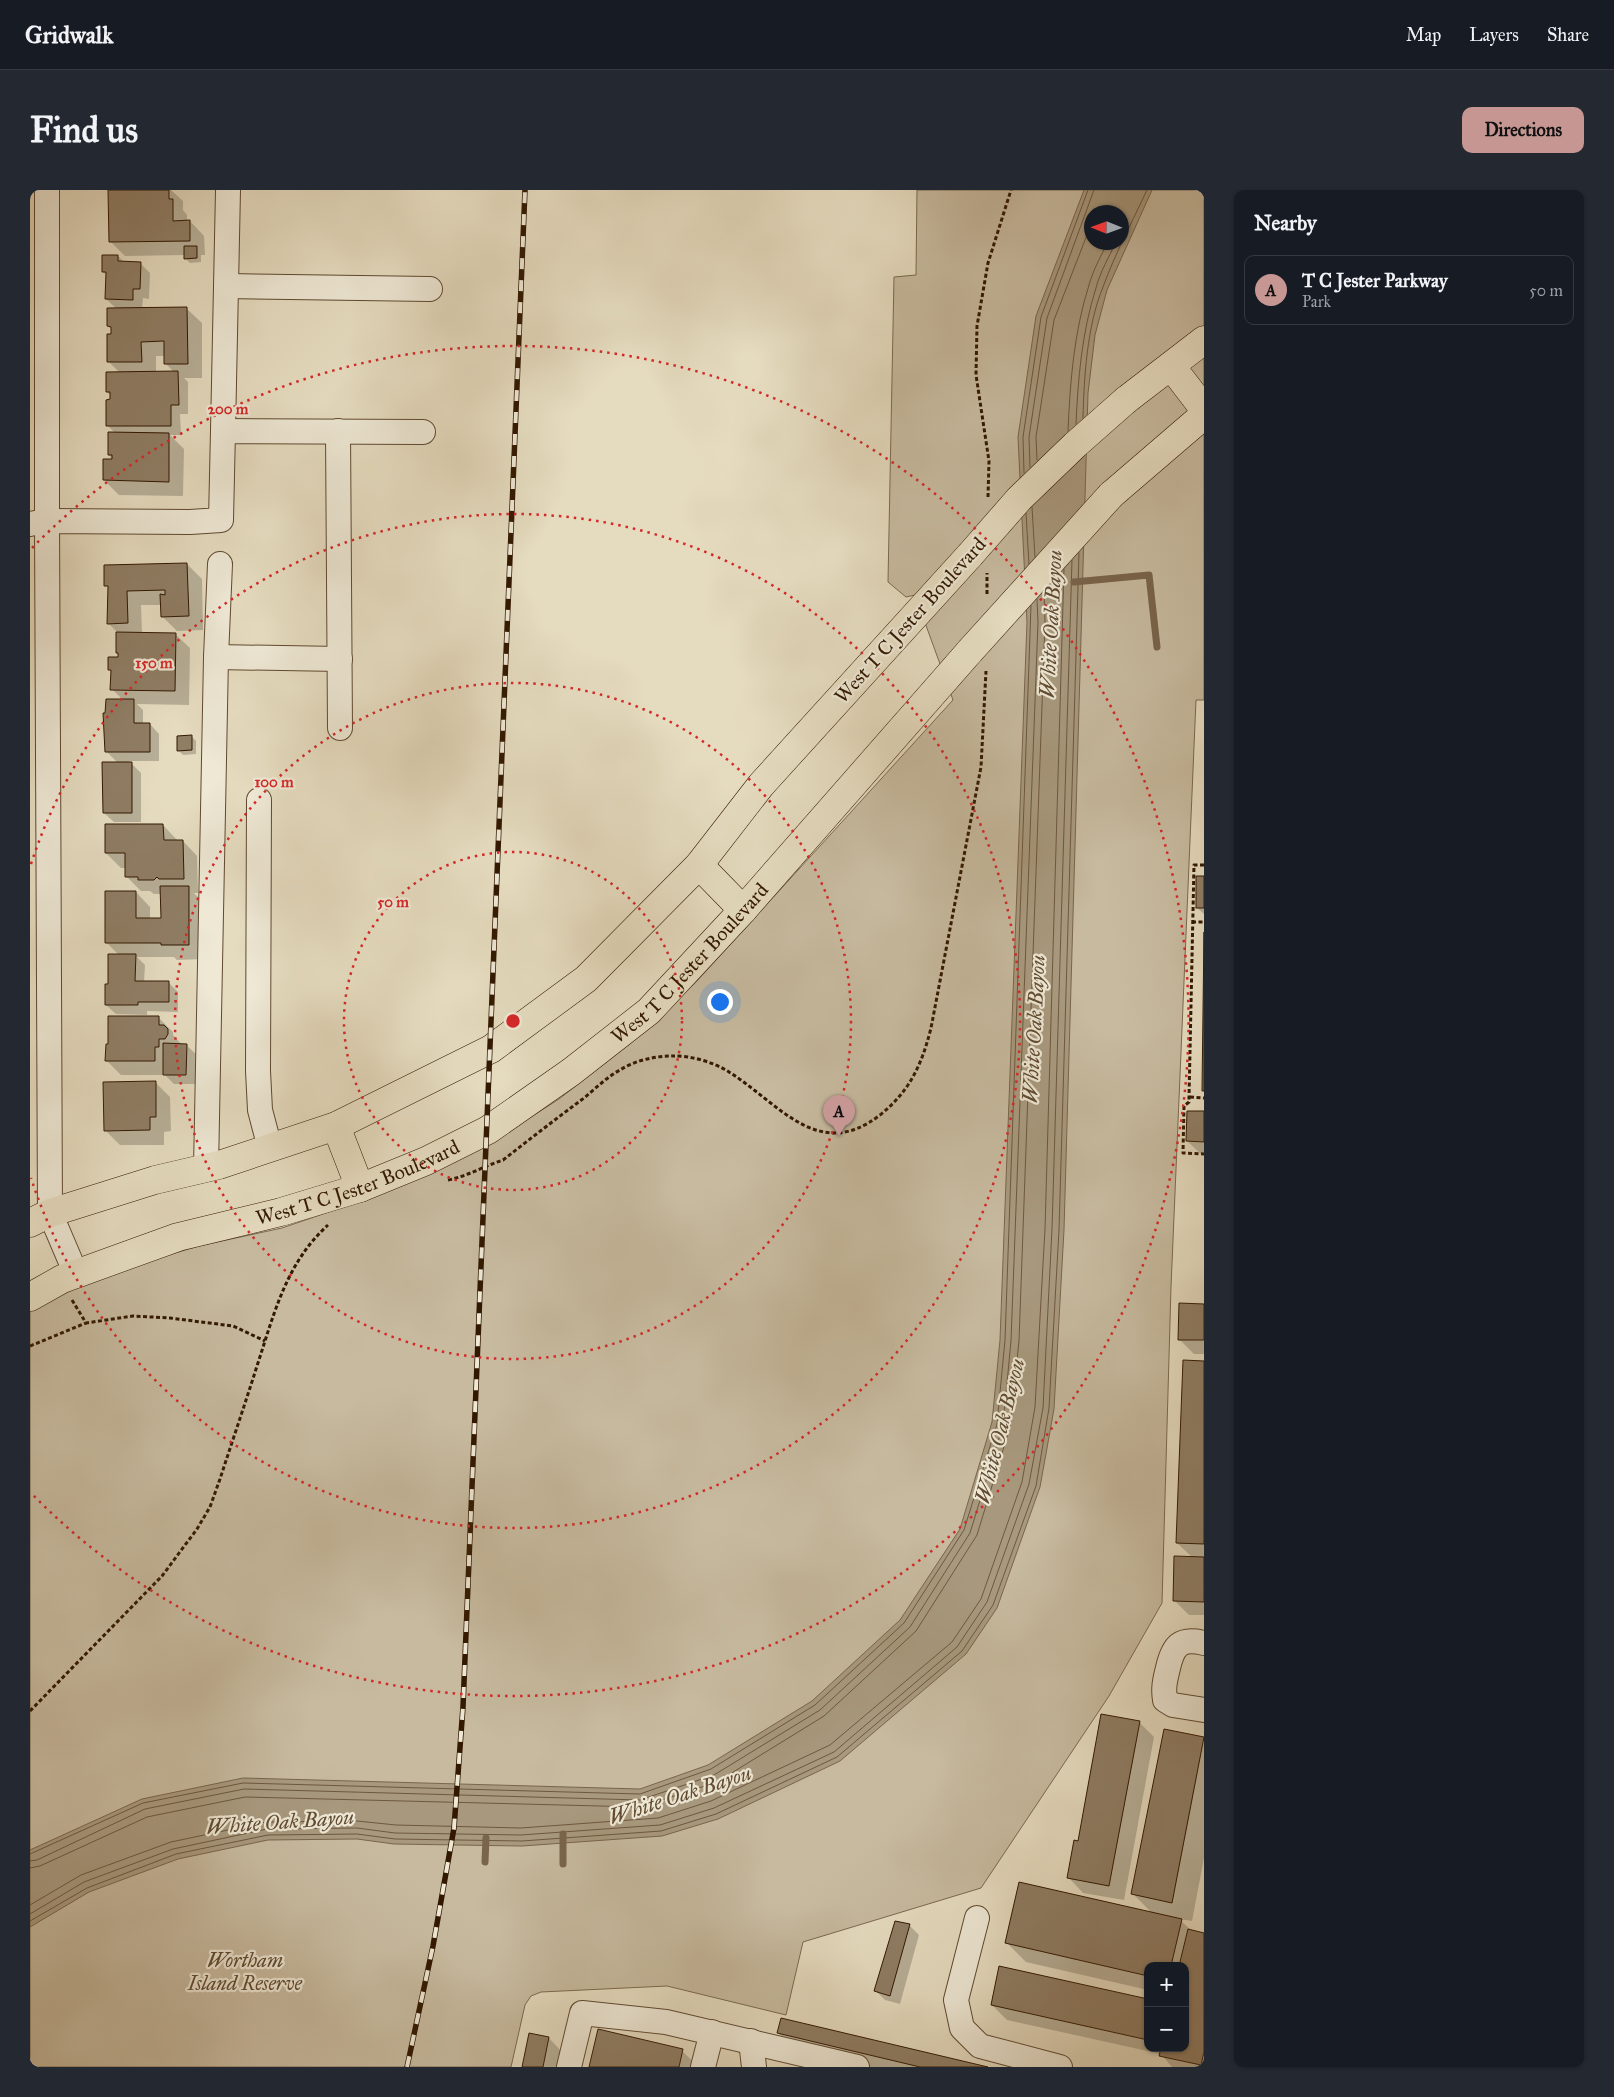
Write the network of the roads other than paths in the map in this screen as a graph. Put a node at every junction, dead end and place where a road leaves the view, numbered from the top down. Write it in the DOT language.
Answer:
graph roads {
  1 [pos="47,190"];
  2 [pos="228,190"];
  3 [pos="226,286"];
  4 [pos="430,289"];
  5 [pos="1204,340"];
  6 [pos="1171,366"];
  7 [pos="1204,409"];
  8 [pos="1204,415"];
  9 [pos="223,431"];
  10 [pos="338,431"];
  11 [pos="423,432"];
  12 [pos="38,523"];
  13 [pos="220,564"];
  14 [pos="216,657"];
  15 [pos="340,659"];
  16 [pos="340,728"];
  17 [pos="259,800"];
  18 [pos="699,865"];
  19 [pos="743,910"];
  20 [pos="39,914"];
  21 [pos="336,1126"];
  22 [pos="270,1148"];
  23 [pos="206,1169"];
  24 [pos="360,1188"];
  25 [pos="40,1218"];
  26 [pos="74,1287"];
  27 [pos="30,1297"];
  28 [pos="1204,1643"];
  29 [pos="1204,1710"];
  30 [pos="977,1918"];
  31 [pos="712,2032"];
  32 [pos="751,2041"];
  33 [pos="569,2067"];
  34 [pos="703,2067"];
  35 [pos="754,2067"];
  36 [pos="857,2067"];
  37 [pos="1060,2067"];
  1 -- 12 [label="street"];
  2 -- 3 [label="street"];
  3 -- 4 [label="street"];
  3 -- 9 [label="street"];
  5 -- 6 [label="main road, West T C Jester Boulevard"];
  6 -- 7 [label="main road"];
  6 -- 18 [label="main road, West T C Jester Boulevard, bridge"];
  8 -- 19 [label="main road, West T C Jester Boulevard, bridge"];
  9 -- 10 [label="street"];
  9 -- 12 [label="street"];
  10 -- 11 [label="street"];
  10 -- 15 [label="street"];
  12 -- 20 [label="street"];
  13 -- 14 [label="street"];
  14 -- 15 [label="street"];
  14 -- 23 [label="street"];
  15 -- 16 [label="street"];
  17 -- 22 [label="street"];
  18 -- 19 [label="main road"];
  18 -- 21 [label="main road, West T C Jester Boulevard"];
  19 -- 24 [label="main road, West T C Jester Boulevard"];
  20 -- 25 [label="street"];
  21 -- 22 [label="main road, West T C Jester Boulevard"];
  21 -- 24 [label="main road"];
  22 -- 23 [label="main road, West T C Jester Boulevard"];
  23 -- 25 [label="main road, West T C Jester Boulevard"];
  24 -- 26 [label="main road, West T C Jester Boulevard"];
  25 -- 26 [label="street"];
  26 -- 27 [label="main road, West T C Jester Boulevard"];
  28 -- 29 [label="street"];
  30 -- 37 [label="street"];
  31 -- 32 [label="street"];
  31 -- 33 [label="street"];
  31 -- 34 [label="street"];
  32 -- 35 [label="street"];
  32 -- 36 [label="street"];
}
